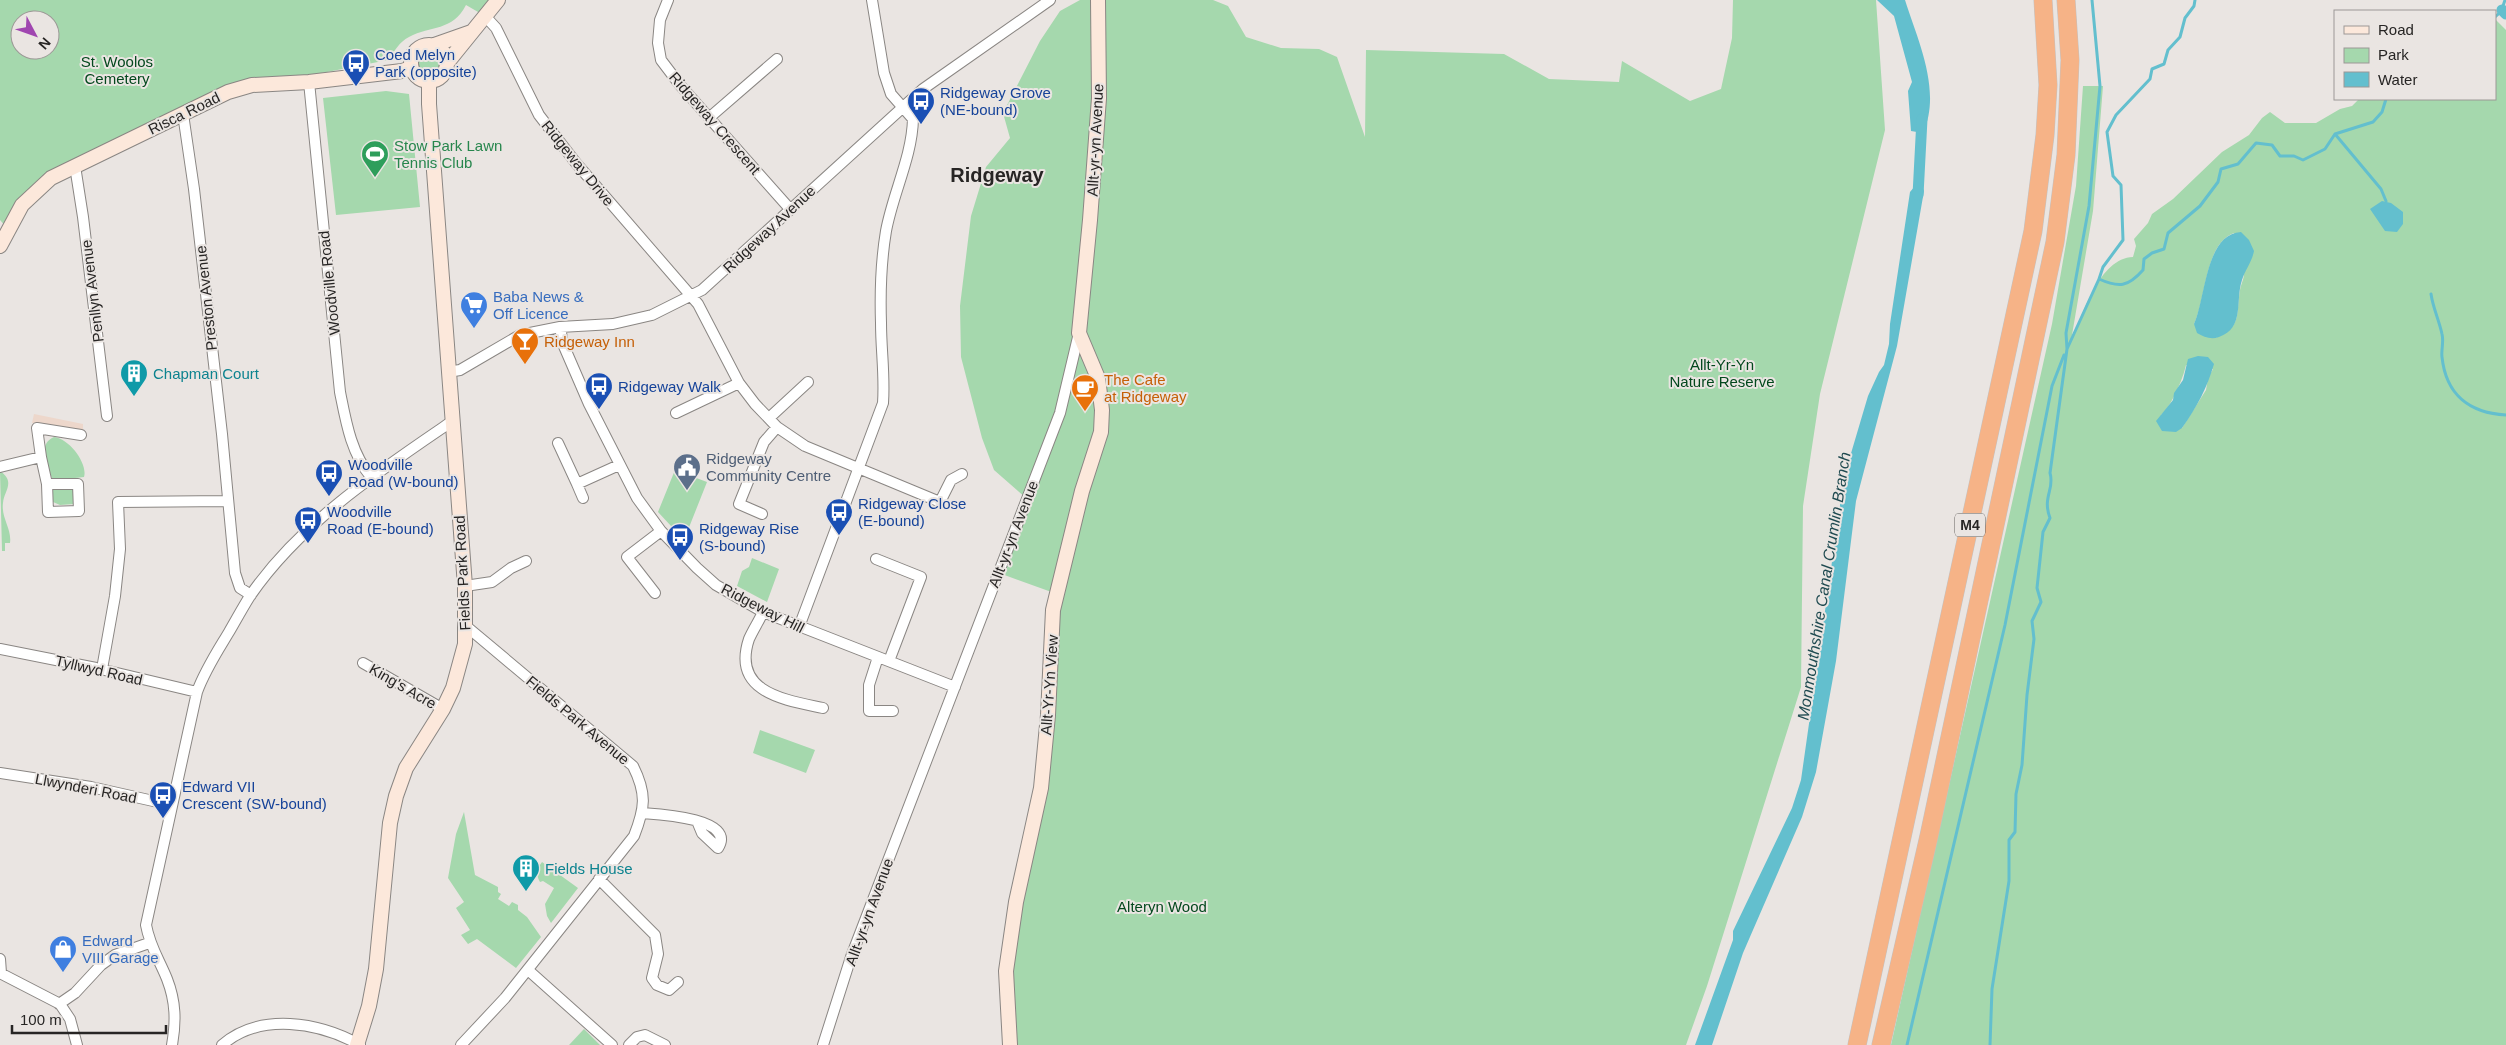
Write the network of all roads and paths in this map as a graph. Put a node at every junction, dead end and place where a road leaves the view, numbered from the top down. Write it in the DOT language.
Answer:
graph roads {
  1 [pos="498,0"];
  2 [pos="668,0"];
  3 [pos="872,0"];
  4 [pos="1050,0"];
  5 [pos="1098,0"];
  6 [pos="2043,0"];
  7 [pos="2066,0"];
  8 [pos="485,16"];
  9 [pos="471,32"];
  10 [pos="434,45"];
  11 [pos="777,59"];
  12 [pos="447,63"];
  13 [pos="411,68"];
  14 [pos="429,81"];
  15 [pos="310,82"];
  16 [pos="902,107"];
  17 [pos="183,114"];
  18 [pos="710,117"];
  19 [pos="75,166"];
  20 [pos="790,209"];
  21 [pos="0,246"];
  22 [pos="690,297"];
  23 [pos="560,327"];
  24 [pos="1079,333"];
  25 [pos="448,372"];
  26 [pos="808,382"];
  27 [pos="739,383"];
  28 [pos="676,413"];
  29 [pos="107,416"];
  30 [pos="769,418"];
  31 [pos="451,422"];
  32 [pos="777,427"];
  33 [pos="80,435"];
  34 [pos="558,443"];
  35 [pos="41,457"];
  36 [pos="619,465"];
  37 [pos="0,467"];
  38 [pos="859,469"];
  39 [pos="962,474"];
  40 [pos="371,477"];
  41 [pos="47,484"];
  42 [pos="577,484"];
  43 [pos="583,498"];
  44 [pos="228,501"];
  45 [pos="762,514"];
  46 [pos="661,531"];
  47 [pos="876,559"];
  48 [pos="526,561"];
  49 [pos="465,586"];
  50 [pos="655,593"];
  51 [pos="251,595"];
  52 [pos="763,612"];
  53 [pos="466,626"];
  54 [pos="799,627"];
  55 [pos="0,648"];
  56 [pos="878,657"];
  57 [pos="889,662"];
  58 [pos="363,663"];
  59 [pos="102,669"];
  60 [pos="955,687"];
  61 [pos="197,692"];
  62 [pos="823,708"];
  63 [pos="444,709"];
  64 [pos="893,711"];
  65 [pos="0,773"];
  66 [pos="171,805"];
  67 [pos="643,813"];
  68 [pos="697,821"];
  69 [pos="599,879"];
  70 [pos="149,943"];
  71 [pos="0,959"];
  72 [pos="528,970"];
  73 [pos="0,973"];
  74 [pos="678,982"];
  75 [pos="59,1004"];
  76 [pos="77,1045"];
  77 [pos="172,1045"];
  78 [pos="222,1045"];
  79 [pos="358,1045"];
  80 [pos="461,1045"];
  81 [pos="612,1045"];
  82 [pos="629,1045"];
  83 [pos="665,1045"];
  84 [pos="823,1045"];
  85 [pos="1010,1045"];
  86 [pos="1857,1045"];
  87 [pos="1881,1045"];
  1 -- 8 [label="main road"];
  2 -- 18 [label="street, Ridgeway Crescent"];
  3 -- 16 [label="street"];
  4 -- 16 [label="street, Ridgeway Avenue"];
  5 -- 24 [label="main road, Allt-yr-yn Avenue"];
  6 -- 86 [label="highway, M4"];
  7 -- 87 [label="highway, M4"];
  8 -- 9 [label="main road"];
  8 -- 22 [label="street, Ridgeway Drive"];
  9 -- 10 [label="main road"];
  9 -- 12 [label="main road"];
  10 -- 12 [label="main road"];
  10 -- 13 [label="main road"];
  11 -- 18 [label="street"];
  12 -- 14 [label="main road"];
  13 -- 14 [label="main road"];
  13 -- 15 [label="main road, Risca Road"];
  14 -- 25 [label="main road, Fields Park Road"];
  15 -- 17 [label="main road, Risca Road"];
  15 -- 40 [label="street, Woodville Road"];
  16 -- 20 [label="street, Ridgeway Avenue"];
  16 -- 38 [label="street"];
  17 -- 19 [label="main road, Risca Road"];
  17 -- 44 [label="street, Preston Avenue"];
  18 -- 20 [label="street, Ridgeway Crescent"];
  19 -- 21 [label="main road, Risca Road"];
  19 -- 29 [label="street, Penllyn Avenue"];
  20 -- 22 [label="street, Ridgeway Avenue"];
  22 -- 23 [label="street, Ridgeway Avenue"];
  22 -- 27 [label="street, Ridgeway Drive"];
  23 -- 25 [label="street, Ridgeway Avenue"];
  23 -- 36 [label="street, Ridgeway Hill"];
  24 -- 60 [label="street, Allt-yr-yn Avenue"];
  24 -- 85 [label="main road, Allt-Yr-Yn View"];
  25 -- 31 [label="main road, Fields Park Road"];
  26 -- 30 [label="street"];
  27 -- 28 [label="street"];
  27 -- 30 [label="street, Ridgeway Drive"];
  30 -- 32 [label="street, Ridgeway Drive"];
  31 -- 40 [label="street"];
  31 -- 49 [label="main road, Fields Park Road"];
  32 -- 38 [label="street, Ridgeway Drive"];
  32 -- 45 [label="street"];
  33 -- 35 [label="street"];
  34 -- 42 [label="street"];
  35 -- 37 [label="street"];
  35 -- 41 [label="street"];
  36 -- 42 [label="street"];
  36 -- 46 [label="street, Ridgeway Hill"];
  38 -- 39 [label="street, Ridgeway Drive"];
  38 -- 54 [label="street"];
  40 -- 51 [label="street"];
  42 -- 43 [label="street"];
  44 -- 51 [label="street, Preston Avenue"];
  44 -- 59 [label="street"];
  46 -- 50 [label="street"];
  46 -- 52 [label="street, Ridgeway Hill"];
  47 -- 57 [label="street"];
  48 -- 49 [label="street"];
  49 -- 53 [label="main road, Fields Park Road"];
  51 -- 61 [label="street"];
  52 -- 54 [label="street, Ridgeway Hill"];
  52 -- 62 [label="street"];
  53 -- 63 [label="main road, Fields Park Road"];
  53 -- 67 [label="street, Fields Park Avenue"];
  54 -- 56 [label="street, Ridgeway Hill"];
  55 -- 59 [label="street, Tyllwyd Road"];
  56 -- 57 [label="street, Ridgeway Hill"];
  56 -- 64 [label="street"];
  57 -- 60 [label="street, Ridgeway Hill"];
  58 -- 63 [label="street, King's Acre"];
  59 -- 61 [label="street, Tyllwyd Road"];
  60 -- 84 [label="street, Allt-yr-yn Avenue"];
  61 -- 66 [label="street"];
  63 -- 79 [label="main road, Fields Park Road"];
  65 -- 66 [label="street, Llwynderi Road"];
  66 -- 70 [label="street"];
  67 -- 68 [label="street"];
  67 -- 69 [label="street, Fields Park Avenue"];
  69 -- 72 [label="street, Fields Park Avenue"];
  69 -- 74 [label="street"];
  70 -- 75 [label="street"];
  70 -- 77 [label="street"];
  71 -- 73 [label="street"];
  72 -- 80 [label="street, Fields Park Avenue"];
  72 -- 81 [label="street"];
  73 -- 75 [label="street"];
  75 -- 76 [label="street"];
  78 -- 79 [label="street"];
  82 -- 83 [label="street"];
}
